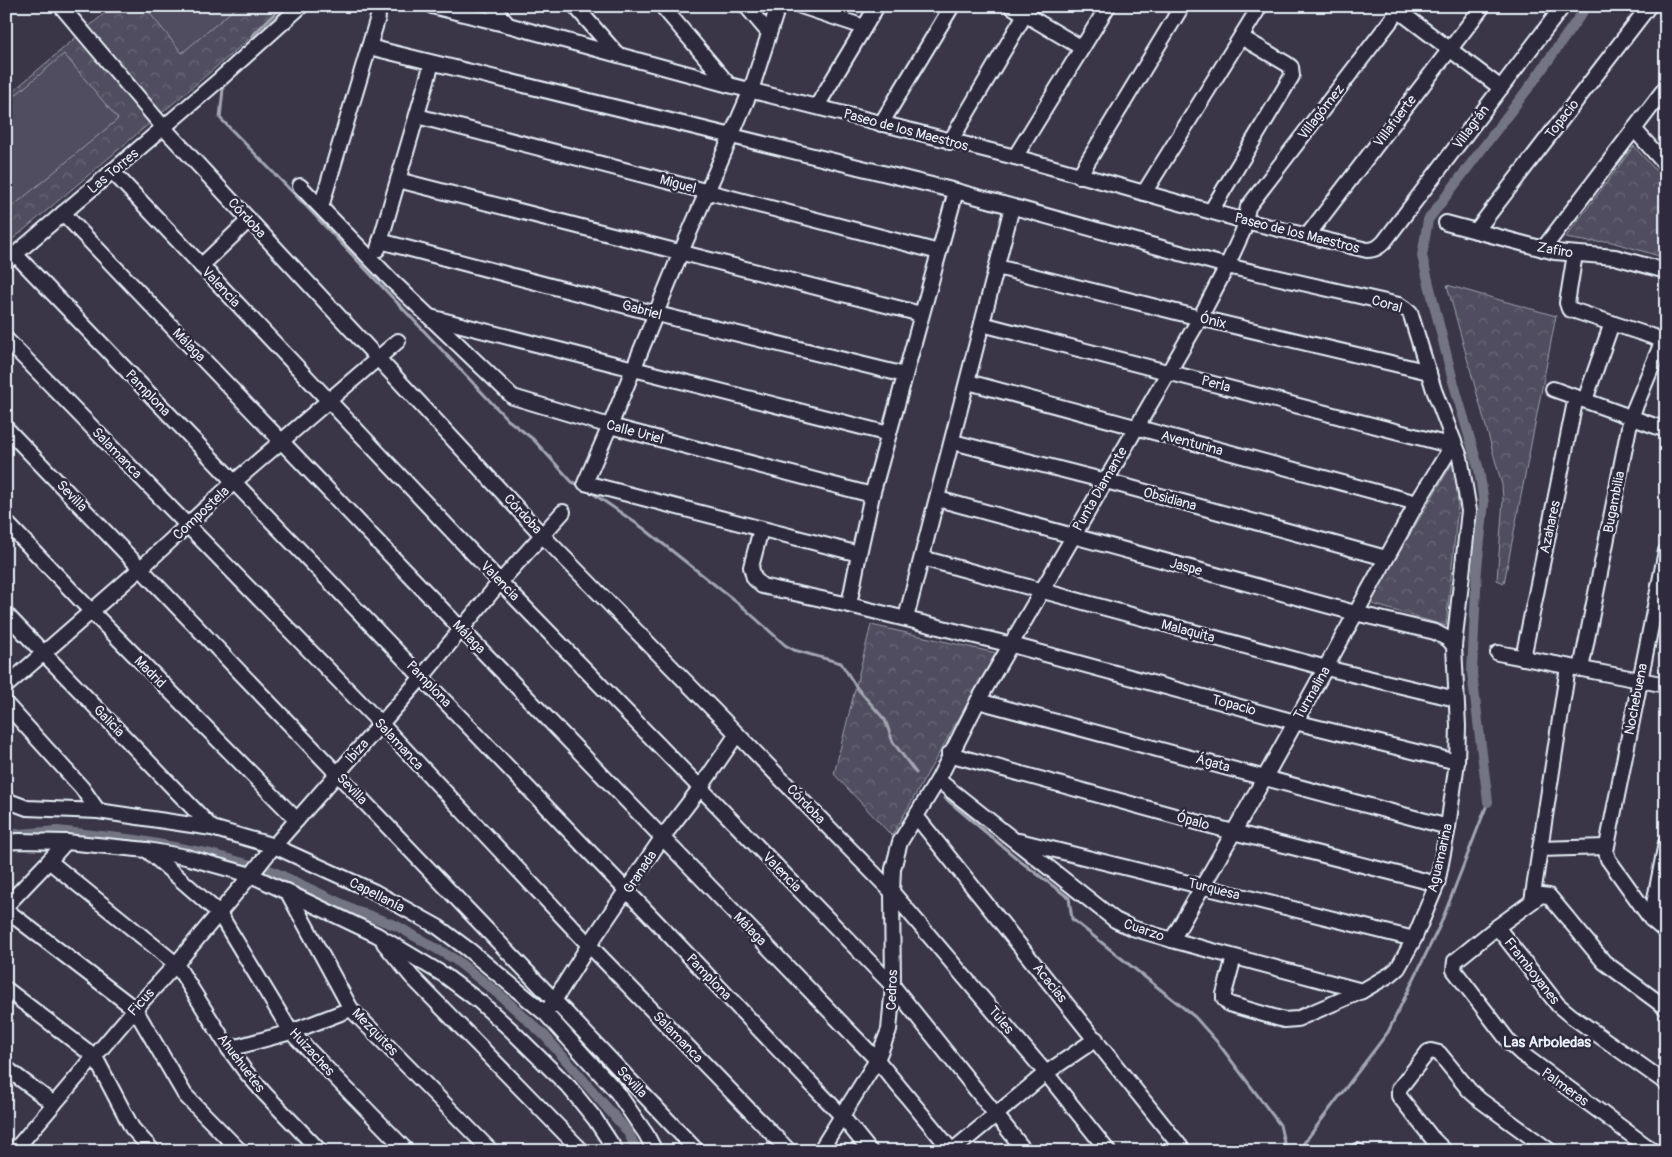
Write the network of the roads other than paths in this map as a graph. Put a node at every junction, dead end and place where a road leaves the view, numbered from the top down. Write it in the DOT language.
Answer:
graph roads {
  1 [pos="61,6"];
  2 [pos="301,6"];
  3 [pos="432,6"];
  4 [pos="492,6"];
  5 [pos="575,6"];
  6 [pos="662,6"];
  7 [pos="746,6"];
  8 [pos="778,6"];
  9 [pos="801,6"];
  10 [pos="877,6"];
  11 [pos="952,6"];
  12 [pos="1011,6"];
  13 [pos="1108,6"];
  14 [pos="1182,6"];
  15 [pos="1260,6"];
  16 [pos="1482,6"];
  17 [pos="1564,6"];
  18 [pos="1649,6"];
  19 [pos="1400,9"];
  20 [pos="1028,10"];
  21 [pos="378,17"];
  22 [pos="508,25"];
  23 [pos="864,28"];
  24 [pos="769,33"];
  25 [pos="1241,37"];
  26 [pos="369,47"];
  27 [pos="1082,48"];
  28 [pos="1450,48"];
  29 [pos="617,54"];
  30 [pos="432,63"];
  31 [pos="729,85"];
  32 [pos="1666,87"];
  33 [pos="1501,88"];
  34 [pos="751,90"];
  35 [pos="817,106"];
  36 [pos="417,116"];
  37 [pos="881,124"];
  38 [pos="164,128"];
  39 [pos="1634,129"];
  40 [pos="732,136"];
  41 [pos="950,142"];
  42 [pos="1015,157"];
  43 [pos="1666,164"];
  44 [pos="112,171"];
  45 [pos="1079,176"];
  46 [pos="398,180"];
  47 [pos="300,186"];
  48 [pos="708,192"];
  49 [pos="956,192"];
  50 [pos="1144,193"];
  51 [pos="321,206"];
  52 [pos="1012,207"];
  53 [pos="1211,211"];
  54 [pos="64,213"];
  55 [pos="249,220"];
  56 [pos="1244,221"];
  57 [pos="1446,223"];
  58 [pos="1476,231"];
  59 [pos="1308,236"];
  60 [pos="380,241"];
  61 [pos="1379,247"];
  62 [pos="1543,249"];
  63 [pos="681,252"];
  64 [pos="939,252"];
  65 [pos="1575,254"];
  66 [pos="10,258"];
  67 [pos="373,263"];
  68 [pos="201,266"];
  69 [pos="1227,266"];
  70 [pos="997,267"];
  71 [pos="1666,271"];
  72 [pos="657,314"];
  73 [pos="921,314"];
  74 [pos="428,316"];
  75 [pos="1200,318"];
  76 [pos="1612,323"];
  77 [pos="982,324"];
  78 [pos="6,339"];
  79 [pos="398,341"];
  80 [pos="1664,341"];
  81 [pos="377,358"];
  82 [pos="634,369"];
  83 [pos="1168,372"];
  84 [pos="1429,372"];
  85 [pos="905,375"];
  86 [pos="968,382"];
  87 [pos="1553,389"];
  88 [pos="1581,398"];
  89 [pos="328,400"];
  90 [pos="1631,417"];
  91 [pos="610,426"];
  92 [pos="6,428"];
  93 [pos="1136,428"];
  94 [pos="1449,429"];
  95 [pos="1666,430"];
  96 [pos="889,434"];
  97 [pos="281,441"];
  98 [pos="953,442"];
  99 [pos="1449,445"];
  100 [pos="1106,481"];
  101 [pos="234,482"];
  102 [pos="872,495"];
  103 [pos="938,499"];
  104 [pos="1417,502"];
  105 [pos="563,512"];
  106 [pos="6,522"];
  107 [pos="187,526"];
  108 [pos="761,529"];
  109 [pos="542,535"];
  110 [pos="1073,536"];
  111 [pos="1666,551"];
  112 [pos="859,554"];
  113 [pos="922,558"];
  114 [pos="1386,558"];
  115 [pos="140,568"];
  116 [pos="500,582"];
  117 [pos="1041,592"];
  118 [pos="849,605"];
  119 [pos="92,612"];
  120 [pos="6,614"];
  121 [pos="1355,614"];
  122 [pos="906,618"];
  123 [pos="461,629"];
  124 [pos="1012,645"];
  125 [pos="1454,646"];
  126 [pos="43,653"];
  127 [pos="1498,653"];
  128 [pos="1523,658"];
  129 [pos="1326,668"];
  130 [pos="1575,668"];
  131 [pos="422,677"];
  132 [pos="1640,680"];
  133 [pos="1666,685"];
  134 [pos="6,686"];
  135 [pos="1456,698"];
  136 [pos="978,701"];
  137 [pos="6,704"];
  138 [pos="1295,722"];
  139 [pos="381,724"];
  140 [pos="738,734"];
  141 [pos="949,754"];
  142 [pos="1457,762"];
  143 [pos="338,773"];
  144 [pos="1265,777"];
  145 [pos="938,780"];
  146 [pos="701,787"];
  147 [pos="8,800"];
  148 [pos="98,811"];
  149 [pos="916,816"];
  150 [pos="297,820"];
  151 [pos="1448,827"];
  152 [pos="212,828"];
  153 [pos="1233,832"];
  154 [pos="662,838"];
  155 [pos="1013,839"];
  156 [pos="6,842"];
  157 [pos="66,842"];
  158 [pos="1666,843"];
  159 [pos="1606,847"];
  160 [pos="271,849"];
  161 [pos="1540,849"];
  162 [pos="147,850"];
  163 [pos="49,861"];
  164 [pos="253,873"];
  165 [pos="1437,884"];
  166 [pos="1203,886"];
  167 [pos="287,891"];
  168 [pos="627,891"];
  169 [pos="892,892"];
  170 [pos="1538,898"];
  171 [pos="6,908"];
  172 [pos="219,913"];
  173 [pos="1651,920"];
  174 [pos="1497,927"];
  175 [pos="1666,932"];
  176 [pos="377,935"];
  177 [pos="1414,939"];
  178 [pos="1172,940"];
  179 [pos="589,945"];
  180 [pos="1234,957"];
  181 [pos="176,964"];
  182 [pos="893,986"];
  183 [pos="6,990"];
  184 [pos="1362,991"];
  185 [pos="553,999"];
  186 [pos="135,1008"];
  187 [pos="351,1008"];
  188 [pos="1666,1008"];
  189 [pos="546,1014"];
  190 [pos="291,1032"];
  191 [pos="1096,1039"];
  192 [pos="229,1049"];
  193 [pos="95,1057"];
  194 [pos="877,1060"];
  195 [pos="6,1068"];
  196 [pos="1046,1073"];
  197 [pos="1666,1083"];
  198 [pos="54,1104"];
  199 [pos="996,1114"];
  200 [pos="841,1116"];
  201 [pos="6,1147"];
  202 [pos="12,1151"];
  203 [pos="153,1151"];
  204 [pos="240,1151"];
  205 [pos="320,1151"];
  206 [pos="407,1151"];
  207 [pos="491,1151"];
  208 [pos="582,1151"];
  209 [pos="616,1151"];
  210 [pos="655,1151"];
  211 [pos="697,1151"];
  212 [pos="789,1151"];
  213 [pos="820,1151"];
  214 [pos="870,1151"];
  215 [pos="952,1151"];
  216 [pos="1025,1151"];
  217 [pos="1108,1151"];
  218 [pos="1184,1151"];
  219 [pos="1445,1151"];
  220 [pos="1550,1151"];
  221 [pos="1653,1151"];
  1 -- 38 [label="street, Córdoba"];
  2 -- 38 [label="street, Las Torres"];
  3 -- 22 [label="street, Paseo de los Maestros"];
  4 -- 22 [label="street"];
  5 -- 29 [label="street"];
  6 -- 31 [label="street"];
  7 -- 24 [label="street"];
  8 -- 24 [label="street"];
  9 -- 23 [label="street"];
  10 -- 23 [label="street"];
  11 -- 37 [label="street"];
  12 -- 20 [label="street"];
  13 -- 27 [label="street"];
  14 -- 45 [label="street"];
  15 -- 25 [label="street"];
  16 -- 28 [label="street, Villafuerte"];
  17 -- 33 [label="street, Villagrán"];
  18 -- 58 [label="street, Topacio"];
  19 -- 28 [label="street"];
  19 -- 56 [label="street, Villagómez"];
  20 -- 27 [label="street"];
  20 -- 41 [label="street"];
  21 -- 26 [label="street"];
  22 -- 29 [label="street, Paseo de los Maestros"];
  23 -- 35 [label="street"];
  24 -- 34 [label="street"];
  25 -- 50 [label="street"];
  25 -- 53 [label="street"];
  26 -- 30 [label="street"];
  26 -- 51 [label="street"];
  27 -- 42 [label="street"];
  28 -- 33 [label="street"];
  28 -- 59 [label="street, Villafuerte"];
  29 -- 31 [label="street, Paseo de los Maestros"];
  30 -- 36 [label="street"];
  30 -- 40 [label="street"];
  31 -- 34 [label="street, Paseo de los Maestros"];
  32 -- 39 [label="street"];
  33 -- 61 [label="street, Villagrán"];
  34 -- 35 [label="street, Paseo de los Maestros"];
  34 -- 40 [label="street"];
  35 -- 37 [label="street, Paseo de los Maestros"];
  36 -- 46 [label="street"];
  36 -- 48 [label="street, Miguel"];
  37 -- 41 [label="street, Paseo de los Maestros"];
  38 -- 44 [label="street, Las Torres"];
  38 -- 55 [label="street, Córdoba"];
  39 -- 43 [label="street"];
  39 -- 62 [label="street"];
  40 -- 48 [label="street"];
  40 -- 49 [label="street"];
  41 -- 42 [label="street, Paseo de los Maestros"];
  42 -- 45 [label="street, Paseo de los Maestros"];
  44 -- 54 [label="street, Las Torres"];
  44 -- 68 [label="street, Valencia"];
  45 -- 50 [label="street, Paseo de los Maestros"];
  46 -- 60 [label="street"];
  46 -- 63 [label="street"];
  47 -- 51 [label="street, Calle Uriel"];
  48 -- 63 [label="street"];
  48 -- 64 [label="street, Miguel"];
  49 -- 52 [label="street"];
  49 -- 64 [label="street"];
  50 -- 53 [label="street, Paseo de los Maestros"];
  51 -- 67 [label="street, Calle Uriel"];
  52 -- 69 [label="street"];
  52 -- 70 [label="street"];
  53 -- 56 [label="street, Paseo de los Maestros"];
  54 -- 66 [label="street, Las Torres"];
  54 -- 97 [label="street, Málaga"];
  55 -- 68 [label="street"];
  55 -- 81 [label="street, Córdoba"];
  56 -- 59 [label="street, Paseo de los Maestros"];
  56 -- 69 [label="street, Punta Diamante"];
  57 -- 58 [label="street, Zafiro"];
  58 -- 62 [label="street, Zafiro"];
  59 -- 61 [label="street, Paseo de los Maestros"];
  60 -- 67 [label="street"];
  60 -- 72 [label="street, Gabriel"];
  62 -- 65 [label="street, Zafiro"];
  63 -- 72 [label="street"];
  63 -- 73 [label="street"];
  64 -- 73 [label="street"];
  65 -- 71 [label="street, Zafiro"];
  65 -- 76 [label="street"];
  66 -- 101 [label="street, Pamplona"];
  67 -- 74 [label="street, Calle Uriel"];
  68 -- 89 [label="street, Valencia"];
  69 -- 75 [label="street, Punta Diamante"];
  69 -- 84 [label="street, Coral"];
  70 -- 75 [label="street, Ónix"];
  70 -- 77 [label="street"];
  72 -- 82 [label="street"];
  72 -- 85 [label="street, Gabriel"];
  73 -- 85 [label="street"];
  74 -- 82 [label="street"];
  74 -- 91 [label="street, Calle Uriel"];
  75 -- 83 [label="street, Punta Diamante"];
  75 -- 84 [label="street, Ónix"];
  76 -- 80 [label="street"];
  76 -- 88 [label="street, Azahares"];
  77 -- 83 [label="street, Perla"];
  77 -- 86 [label="street"];
  78 -- 107 [label="street, Salamanca"];
  79 -- 81 [label="street, Compostela"];
  80 -- 90 [label="street, Bugambilia"];
  81 -- 89 [label="street, Compostela"];
  81 -- 109 [label="street, Córdoba"];
  82 -- 91 [label="street"];
  82 -- 96 [label="street"];
  83 -- 93 [label="street, Punta Diamante"];
  83 -- 99 [label="street, Perla"];
  84 -- 94 [label="street, Coral"];
  85 -- 96 [label="street"];
  86 -- 93 [label="street, Aventurina"];
  86 -- 98 [label="street"];
  87 -- 88 [label="street"];
  88 -- 90 [label="street"];
  88 -- 128 [label="street, Azahares"];
  89 -- 97 [label="street, Compostela"];
  89 -- 116 [label="street, Valencia"];
  90 -- 95 [label="street"];
  90 -- 130 [label="street, Bugambilia"];
  91 -- 102 [label="street, Calle Uriel"];
  91 -- 108 [label="street"];
  92 -- 115 [label="street, Sevilla"];
  93 -- 100 [label="street, Punta Diamante"];
  93 -- 104 [label="street, Aventurina"];
  94 -- 99 [label="street, Coral"];
  94 -- 125 [label="street, Aguamarina"];
  96 -- 102 [label="street"];
  97 -- 101 [label="street, Compostela"];
  97 -- 123 [label="street, Málaga"];
  98 -- 100 [label="street, Obsidiana"];
  98 -- 103 [label="street"];
  99 -- 104 [label="street, Turmalina"];
  100 -- 110 [label="street, Punta Diamante"];
  100 -- 114 [label="street, Obsidiana"];
  101 -- 107 [label="street, Compostela"];
  101 -- 131 [label="street, Pamplona"];
  102 -- 112 [label="street"];
  103 -- 110 [label="street, Jaspe"];
  103 -- 113 [label="street"];
  104 -- 114 [label="street, Turmalina"];
  105 -- 109 [label="street, Ibiza"];
  106 -- 119 [label="street, Madrid"];
  107 -- 115 [label="street, Compostela"];
  107 -- 139 [label="street, Salamanca"];
  108 -- 112 [label="street"];
  108 -- 118 [label="street, Topacio"];
  109 -- 116 [label="street, Ibiza"];
  109 -- 140 [label="street, Córdoba"];
  110 -- 117 [label="street, Punta Diamante"];
  110 -- 121 [label="street, Jaspe"];
  111 -- 132 [label="street, Nochebuena"];
  112 -- 118 [label="street"];
  113 -- 117 [label="street, Malaquita"];
  113 -- 122 [label="street"];
  114 -- 121 [label="street, Turmalina"];
  115 -- 119 [label="street, Compostela"];
  115 -- 143 [label="street, Sevilla"];
  116 -- 123 [label="street, Ibiza"];
  116 -- 146 [label="street, Valencia"];
  117 -- 124 [label="street, Punta Diamante"];
  117 -- 129 [label="street, Malaquita"];
  118 -- 122 [label="street, Topacio"];
  119 -- 126 [label="street, Compostela"];
  119 -- 150 [label="street, Madrid"];
  120 -- 126 [label="street, Galicia"];
  121 -- 125 [label="street, Jaspe"];
  121 -- 129 [label="street, Turmalina"];
  122 -- 124 [label="street, Topacio"];
  123 -- 131 [label="street, Ibiza"];
  123 -- 154 [label="street, Málaga"];
  124 -- 136 [label="street, Punta Diamante"];
  124 -- 138 [label="street, Topacio"];
  125 -- 135 [label="street, Aguamarina"];
  126 -- 134 [label="street, Compostela"];
  126 -- 152 [label="street, Galicia"];
  127 -- 128 [label="street"];
  128 -- 130 [label="street"];
  129 -- 135 [label="street, Malaquita"];
  129 -- 138 [label="street, Turmalina"];
  130 -- 132 [label="street"];
  130 -- 161 [label="street, Bugambilia"];
  131 -- 139 [label="street, Ibiza"];
  131 -- 168 [label="street, Pamplona"];
  132 -- 133 [label="street"];
  132 -- 159 [label="street, Nochebuena"];
  135 -- 142 [label="street, Aguamarina"];
  136 -- 141 [label="street, Punta Diamante"];
  136 -- 144 [label="street, Ágata"];
  137 -- 148 [label="street"];
  138 -- 142 [label="street, Topacio"];
  138 -- 144 [label="street, Turmalina"];
  139 -- 143 [label="street, Ibiza"];
  139 -- 179 [label="street, Salamanca"];
  140 -- 146 [label="street, Granada"];
  140 -- 169 [label="street, Córdoba"];
  141 -- 145 [label="street, Punta Diamante"];
  141 -- 153 [label="street, Ópalo"];
  142 -- 151 [label="street, Aguamarina"];
  143 -- 150 [label="street, Ibiza"];
  143 -- 185 [label="street, Sevilla"];
  144 -- 151 [label="street, Ágata"];
  144 -- 153 [label="street, Turmalina"];
  145 -- 149 [label="street, Cedros"];
  145 -- 155 [label="street, Cuarzo"];
  146 -- 154 [label="street, Granada"];
  146 -- 182 [label="street, Valencia"];
  147 -- 148 [label="street, Capellanía"];
  148 -- 152 [label="street, Capellanía"];
  149 -- 169 [label="street, Cedros"];
  149 -- 191 [label="street, Acacias"];
  150 -- 160 [label="street, Ibiza"];
  151 -- 165 [label="street, Aguamarina"];
  152 -- 160 [label="street, Capellanía"];
  153 -- 165 [label="street, Ópalo"];
  153 -- 166 [label="street, Turmalina"];
  154 -- 168 [label="street, Granada"];
  154 -- 194 [label="street, Málaga"];
  155 -- 166 [label="street, Turquesa"];
  155 -- 178 [label="street, Cuarzo"];
  156 -- 157 [label="street"];
  157 -- 162 [label="street"];
  157 -- 163 [label="street"];
  158 -- 173 [label="street"];
  159 -- 161 [label="street"];
  159 -- 173 [label="street"];
  160 -- 164 [label="street, Ficus"];
  160 -- 189 [label="street, Capellanía"];
  161 -- 170 [label="street, Bugambilia"];
  162 -- 164 [label="street"];
  162 -- 172 [label="street, Huizaches"];
  163 -- 171 [label="street"];
  163 -- 181 [label="street, Ahuehuetes"];
  164 -- 167 [label="street"];
  164 -- 172 [label="street, Ficus"];
  165 -- 177 [label="street, Aguamarina"];
  166 -- 177 [label="street, Turquesa"];
  166 -- 178 [label="street, Turmalina"];
  167 -- 176 [label="street"];
  167 -- 187 [label="street, Mezquites"];
  168 -- 179 [label="street, Granada"];
  168 -- 200 [label="street, Pamplona"];
  169 -- 182 [label="street, Cedros"];
  169 -- 196 [label="street, Tules"];
  170 -- 174 [label="street"];
  170 -- 188 [label="street"];
  171 -- 186 [label="street"];
  172 -- 181 [label="street, Ficus"];
  172 -- 190 [label="street, Huizaches"];
  173 -- 175 [label="street"];
  174 -- 197 [label="street, Framboyanes"];
  174 -- 221 [label="street, Palmeras"];
  176 -- 208 [label="street"];
  176 -- 209 [label="street"];
  177 -- 184 [label="street, Aguamarina"];
  178 -- 180 [label="street, Cuarzo"];
  179 -- 185 [label="street, Granada"];
  179 -- 212 [label="street, Salamanca"];
  180 -- 184 [label="street, Cuarzo"];
  180 -- 184 [label="street, Aguamarina"];
  181 -- 186 [label="street, Ficus"];
  181 -- 192 [label="street, Ahuehuetes"];
  182 -- 194 [label="street, Cedros"];
  182 -- 199 [label="street, Valencia"];
  183 -- 193 [label="street"];
  185 -- 189 [label="street, Granada"];
  185 -- 211 [label="street, Sevilla"];
  186 -- 193 [label="street, Ficus"];
  186 -- 204 [label="street"];
  187 -- 190 [label="street"];
  187 -- 207 [label="street, Mezquites"];
  189 -- 210 [label="street, Capellanía"];
  190 -- 192 [label="street"];
  190 -- 206 [label="street, Huizaches"];
  191 -- 196 [label="street"];
  191 -- 218 [label="street, Acacias"];
  192 -- 205 [label="street, Ahuehuetes"];
  193 -- 198 [label="street, Ficus"];
  193 -- 203 [label="street"];
  194 -- 200 [label="street, Cedros"];
  194 -- 215 [label="street, Málaga"];
  195 -- 198 [label="street"];
  196 -- 199 [label="street"];
  196 -- 217 [label="street, Tules"];
  198 -- 202 [label="street, Ficus"];
  199 -- 215 [label="street"];
  199 -- 216 [label="street, Valencia"];
  200 -- 213 [label="street, Cedros"];
  200 -- 214 [label="street, Pamplona"];
  201 -- 202 [label="street"];
  219 -- 220 [label="street"];
}
